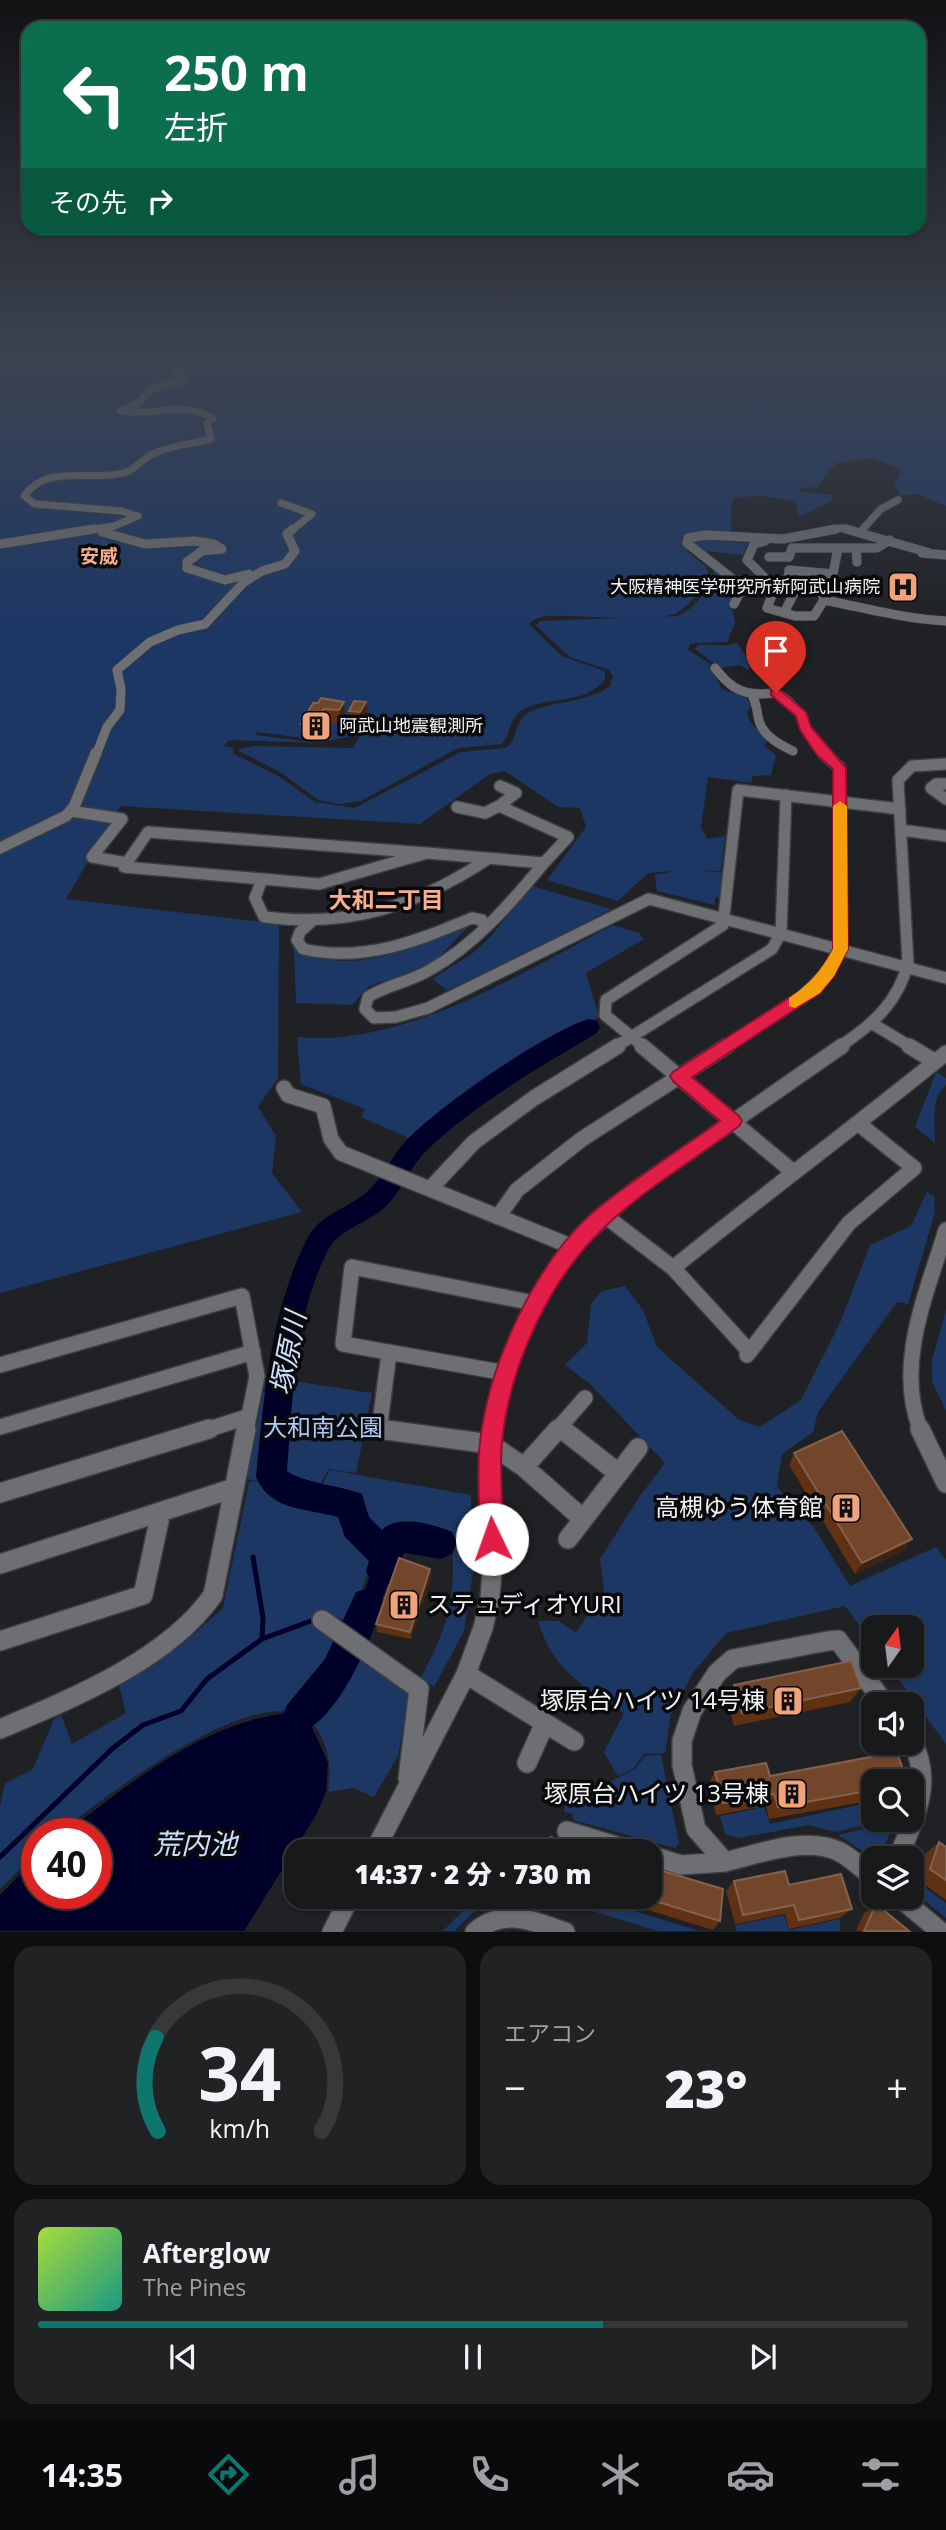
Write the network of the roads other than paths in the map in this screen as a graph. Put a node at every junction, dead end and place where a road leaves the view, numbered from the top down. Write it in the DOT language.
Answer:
graph roads {
  1 [pos="163,449"];
  2 [pos="898,500"];
  3 [pos="281,503"];
  4 [pos="861,531"];
  5 [pos="53,536"];
  6 [pos="779,539"];
  7 [pos="890,540"];
  8 [pos="0,544"];
  9 [pos="838,548"];
  10 [pos="856,548"];
  11 [pos="694,551"];
  12 [pos="904,553"];
  13 [pos="930,553"];
  14 [pos="946,555"];
  15 [pos="769,557"];
  16 [pos="857,562"];
  17 [pos="817,573"];
  18 [pos="255,574"];
  19 [pos="824,600"];
  20 [pos="734,604"];
  21 [pos="784,613"];
  22 [pos="946,621"];
  23 [pos="716,668"];
  24 [pos="752,695"];
  25 [pos="793,751"];
  26 [pos="946,764"];
  27 [pos="946,784"];
  28 [pos="500,786"];
  29 [pos="786,794"];
  30 [pos="946,799"];
  31 [pos="840,801"];
  32 [pos="499,806"];
  33 [pos="457,807"];
  34 [pos="900,809"];
  35 [pos="71,811"];
  36 [pos="901,831"];
  37 [pos="946,836"];
  38 [pos="0,848"];
  39 [pos="427,853"];
  40 [pos="488,859"];
  41 [pos="127,863"];
  42 [pos="544,863"];
  43 [pos="262,879"];
  44 [pos="518,893"];
  45 [pos="472,918"];
  46 [pos="726,918"];
  47 [pos="311,922"];
  48 [pos="484,926"];
  49 [pos="781,933"];
  50 [pos="841,949"];
  51 [pos="908,967"];
  52 [pos="946,978"];
  53 [pos="873,1024"];
  54 [pos="634,1038"];
  55 [pos="940,1058"];
  56 [pos="679,1076"];
  57 [pos="284,1088"];
  58 [pos="733,1121"];
  59 [pos="859,1124"];
  60 [pos="792,1171"];
  61 [pos="430,1189"];
  62 [pos="604,1215"];
  63 [pos="498,1217"];
  64 [pos="946,1230"];
  65 [pos="573,1247"];
  66 [pos="673,1268"];
  67 [pos="534,1303"];
  68 [pos="253,1352"];
  69 [pos="389,1353"];
  70 [pos="0,1365"];
  71 [pos="506,1373"];
  72 [pos="584,1398"];
  73 [pos="247,1417"];
  74 [pos="0,1427"];
  75 [pos="560,1427"];
  76 [pos="491,1444"];
  77 [pos="638,1448"];
  78 [pos="524,1467"];
  79 [pos="618,1473"];
  80 [pos="946,1483"];
  81 [pos="234,1488"];
  82 [pos="0,1493"];
  83 [pos="161,1512"];
  84 [pos="583,1518"];
  85 [pos="568,1539"];
  86 [pos="0,1564"];
  87 [pos="322,1620"];
  88 [pos="0,1642"];
  89 [pos="466,1674"];
  90 [pos="876,1692"];
  91 [pos="545,1723"];
  92 [pos="0,1729"];
  93 [pos="574,1741"];
  94 [pos="919,1755"];
  95 [pos="527,1763"];
  96 [pos="406,1789"];
  97 [pos="567,1831"];
  98 [pos="380,1839"];
  99 [pos="593,1839"];
  100 [pos="902,1846"];
  101 [pos="662,1859"];
  102 [pos="725,1862"];
  103 [pos="861,1868"];
  104 [pos="344,1909"];
  105 [pos="914,1909"];
  106 [pos="332,1931"];
  107 [pos="475,1931"];
  108 [pos="565,1931"];
  109 [pos="941,1931"];
  1 -- 5 [label="street"];
  2 -- 4 [label="street"];
  3 -- 18 [label="street"];
  4 -- 6 [label="street"];
  4 -- 7 [label="street"];
  5 -- 8 [label="street"];
  5 -- 18 [label="street"];
  6 -- 11 [label="street"];
  6 -- 21 [label="street"];
  7 -- 10 [label="street"];
  7 -- 13 [label="street"];
  9 -- 10 [label="street"];
  9 -- 15 [label="street"];
  9 -- 17 [label="street"];
  10 -- 16 [label="street"];
  11 -- 20 [label="street"];
  12 -- 13 [label="street"];
  13 -- 14 [label="street"];
  17 -- 19 [label="street"];
  17 -- 21 [label="street"];
  18 -- 35 [label="street"];
  19 -- 21 [label="street"];
  19 -- 22 [label="street"];
  23 -- 24 [label="street"];
  24 -- 25 [label="street"];
  24 -- 31 [label="street"];
  26 -- 34 [label="street"];
  27 -- 30 [label="street"];
  28 -- 32 [label="street"];
  29 -- 31 [label="street"];
  29 -- 46 [label="street"];
  29 -- 49 [label="street"];
  31 -- 34 [label="street"];
  31 -- 50 [label="street"];
  32 -- 33 [label="street"];
  32 -- 42 [label="street"];
  34 -- 36 [label="street"];
  35 -- 38 [label="street"];
  35 -- 41 [label="street"];
  36 -- 37 [label="street"];
  36 -- 51 [label="street"];
  39 -- 40 [label="street"];
  39 -- 41 [label="street"];
  39 -- 43 [label="street"];
  40 -- 42 [label="street"];
  40 -- 47 [label="street"];
  41 -- 43 [label="street"];
  42 -- 44 [label="street"];
  43 -- 47 [label="street"];
  44 -- 45 [label="street"];
  44 -- 48 [label="street"];
  45 -- 47 [label="street"];
  45 -- 48 [label="street"];
  46 -- 48 [label="street"];
  46 -- 49 [label="street"];
  46 -- 54 [label="street"];
  49 -- 50 [label="street"];
  49 -- 54 [label="street"];
  50 -- 51 [label="street"];
  50 -- 56 [label="street"];
  51 -- 52 [label="street"];
  51 -- 53 [label="street"];
  53 -- 55 [label="street"];
  53 -- 58 [label="street"];
  54 -- 56 [label="street"];
  54 -- 61 [label="street"];
  55 -- 59 [label="street"];
  56 -- 58 [label="street"];
  56 -- 63 [label="street"];
  57 -- 61 [label="street"];
  58 -- 60 [label="street"];
  58 -- 62 [label="street"];
  59 -- 60 [label="street"];
  59 -- 66 [label="street"];
  60 -- 66 [label="street"];
  61 -- 63 [label="street"];
  62 -- 65 [label="street"];
  62 -- 66 [label="street"];
  63 -- 65 [label="street"];
  64 -- 80 [label="street"];
  65 -- 67 [label="street"];
  67 -- 69 [label="street"];
  67 -- 71 [label="street"];
  68 -- 70 [label="street"];
  68 -- 73 [label="street"];
  68 -- 74 [label="street"];
  69 -- 71 [label="street"];
  69 -- 76 [label="street"];
  71 -- 76 [label="street"];
  72 -- 75 [label="street"];
  73 -- 81 [label="street"];
  73 -- 82 [label="street"];
  75 -- 78 [label="street"];
  75 -- 79 [label="street"];
  76 -- 78 [label="street"];
  76 -- 89 [label="street"];
  77 -- 79 [label="street"];
  78 -- 84 [label="street"];
  79 -- 84 [label="street"];
  81 -- 83 [label="street"];
  81 -- 92 [label="street"];
  83 -- 86 [label="street"];
  83 -- 88 [label="street"];
  84 -- 85 [label="street"];
  87 -- 96 [label="street"];
  89 -- 91 [label="street"];
  89 -- 96 [label="street"];
  90 -- 102 [label="street"];
  91 -- 93 [label="street"];
  91 -- 95 [label="street"];
  94 -- 100 [label="street"];
  96 -- 98 [label="street"];
  97 -- 99 [label="street"];
  101 -- 102 [label="street"];
  102 -- 103 [label="street"];
  104 -- 106 [label="street"];
  105 -- 109 [label="street"];
  107 -- 108 [label="street"];
}
